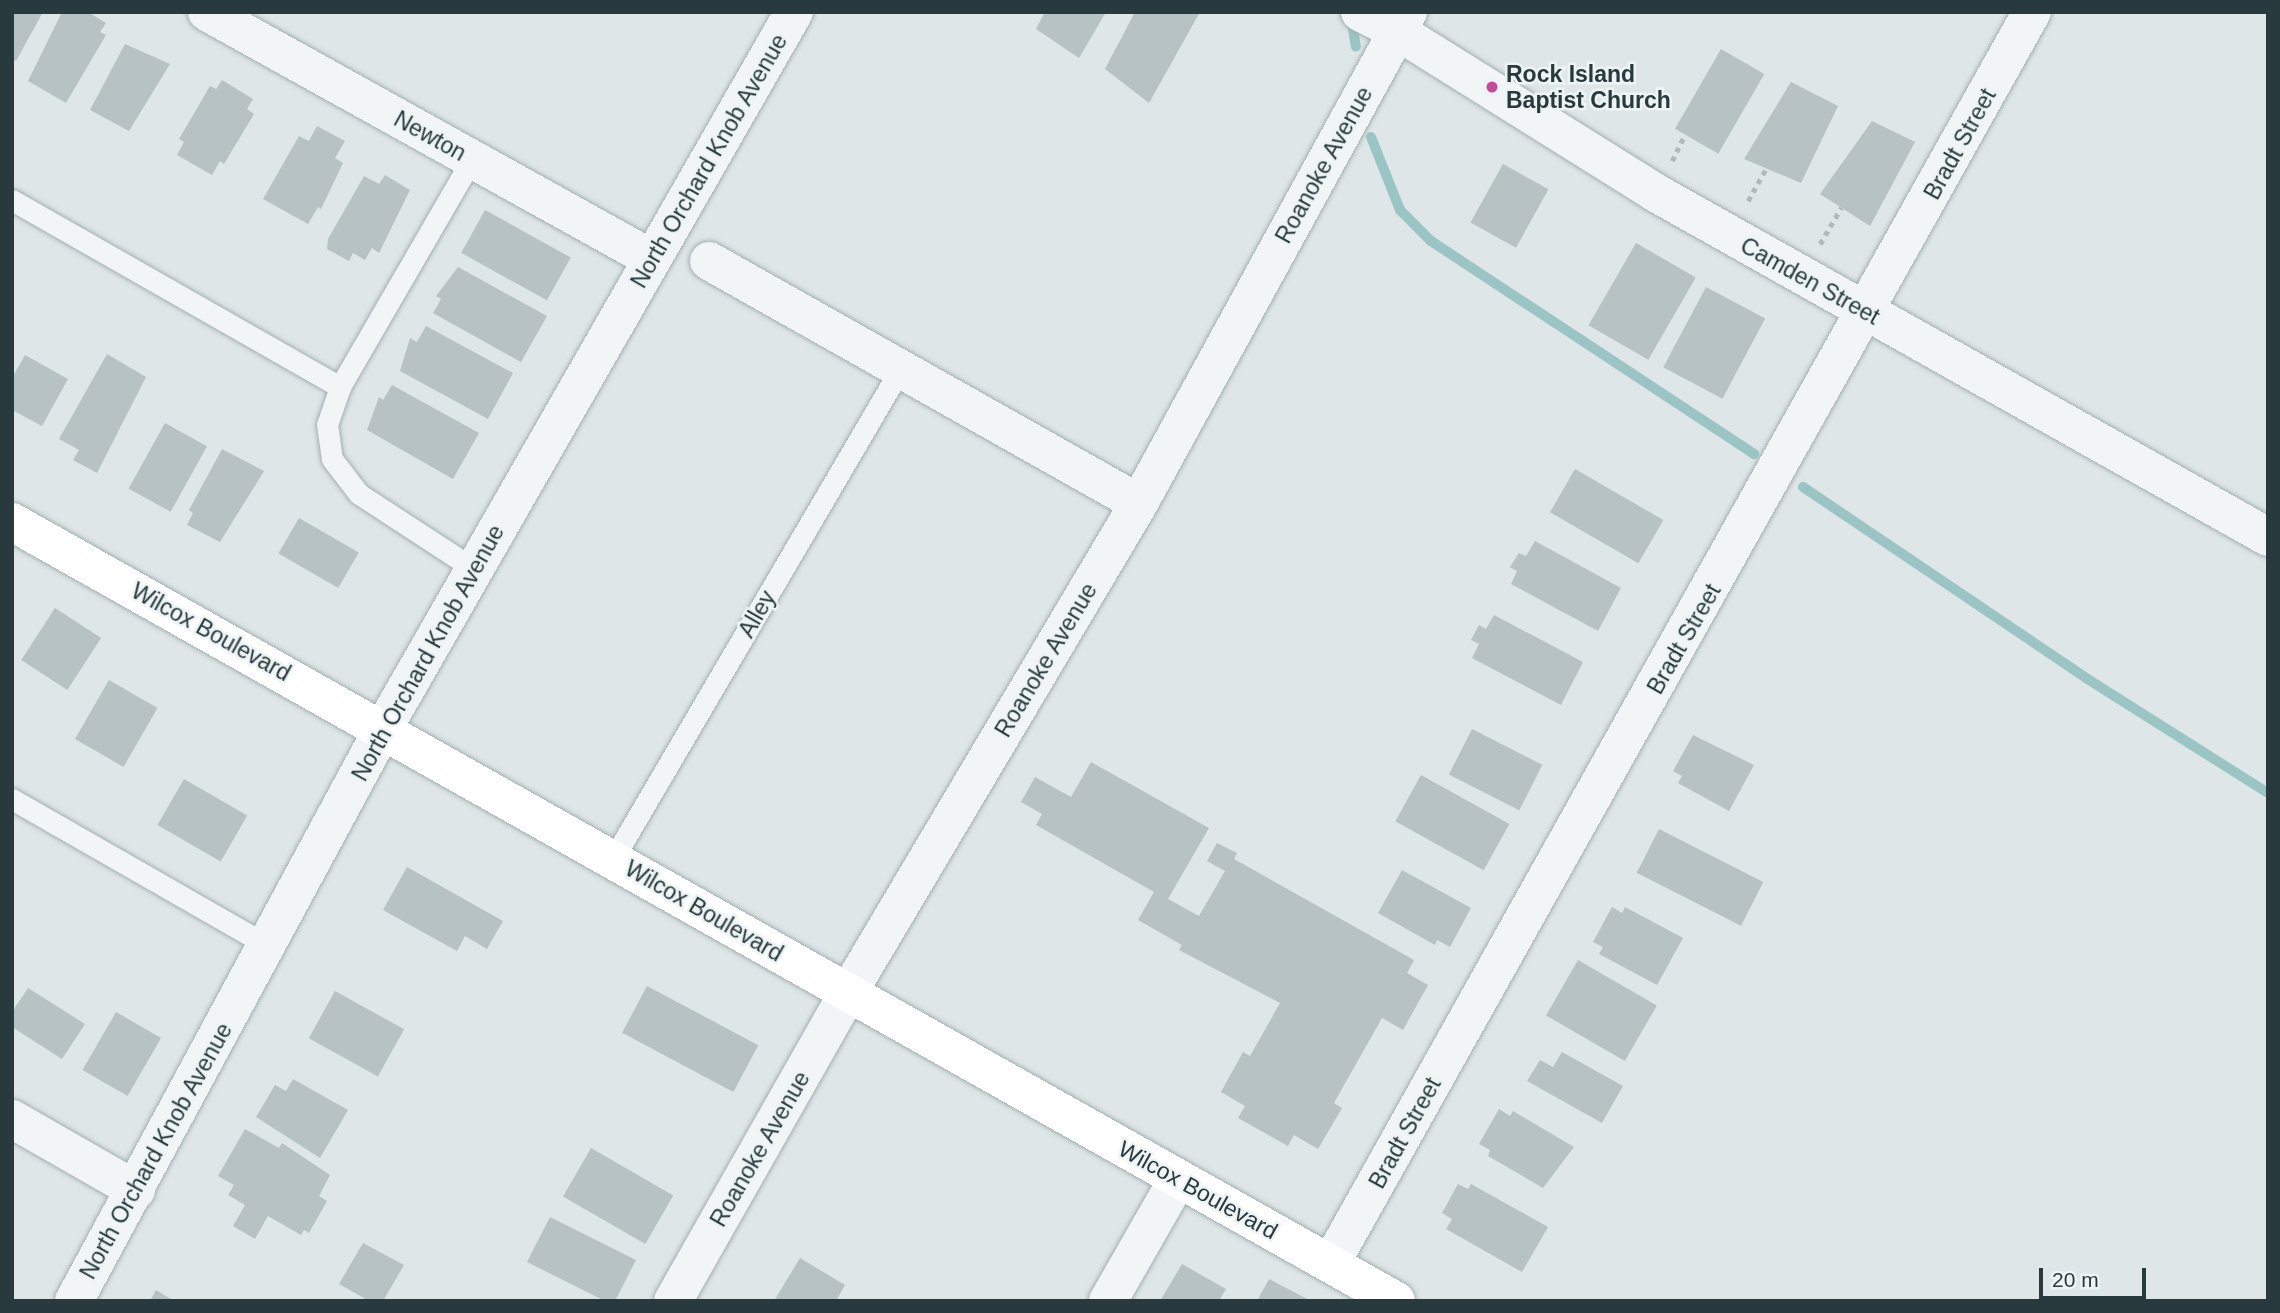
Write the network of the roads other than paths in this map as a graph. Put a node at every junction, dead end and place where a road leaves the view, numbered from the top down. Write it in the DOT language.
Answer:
graph roads {
  1 [pos="207,12"];
  2 [pos="794,12"];
  3 [pos="1360,12"];
  4 [pos="2032,12"];
  5 [pos="1402,21"];
  6 [pos="472,159"];
  7 [pos="12,200"];
  8 [pos="652,258"];
  9 [pos="709,261"];
  10 [pos="1868,313"];
  11 [pos="901,368"];
  12 [pos="340,387"];
  13 [pos="1139,503"];
  14 [pos="12,522"];
  15 [pos="2268,537"];
  16 [pos="474,569"];
  17 [pos="384,727"];
  18 [pos="12,799"];
  19 [pos="613,859"];
  20 [pos="267,945"];
  21 [pos="848,993"];
  22 [pos="12,1119"];
  23 [pos="1178,1179"];
  24 [pos="136,1190"];
  25 [pos="1331,1263"];
  26 [pos="74,1301"];
  27 [pos="673,1301"];
  28 [pos="1108,1301"];
  29 [pos="1396,1301"];
  1 -- 6 [label="street, Newton"];
  2 -- 8 [label="street, North Orchard Knob Avenue"];
  3 -- 5 [label="street, Camden Street"];
  4 -- 10 [label="street, Bradt Street"];
  5 -- 10 [label="street, Camden Street"];
  5 -- 13 [label="street, Roanoke Avenue"];
  6 -- 8 [label="street, Newton"];
  6 -- 12 [label="lane"];
  7 -- 12 [label="lane"];
  8 -- 16 [label="street, North Orchard Knob Avenue"];
  9 -- 11 [label="street"];
  10 -- 15 [label="street, Camden Street"];
  10 -- 25 [label="street, Bradt Street"];
  11 -- 13 [label="street"];
  11 -- 19 [label="lane, Alley"];
  12 -- 16 [label="lane"];
  13 -- 21 [label="street, Roanoke Avenue"];
  14 -- 17 [label="main road, Wilcox Boulevard"];
  16 -- 17 [label="street, North Orchard Knob Avenue"];
  17 -- 19 [label="main road, Wilcox Boulevard"];
  17 -- 20 [label="street, North Orchard Knob Avenue"];
  18 -- 20 [label="lane"];
  19 -- 21 [label="main road, Wilcox Boulevard"];
  20 -- 24 [label="street, North Orchard Knob Avenue"];
  21 -- 23 [label="main road, Wilcox Boulevard"];
  21 -- 27 [label="street, Roanoke Avenue"];
  22 -- 24 [label="street"];
  23 -- 25 [label="main road, Wilcox Boulevard"];
  23 -- 28 [label="street"];
  24 -- 26 [label="street, North Orchard Knob Avenue"];
  25 -- 29 [label="main road, Wilcox Boulevard"];
}
